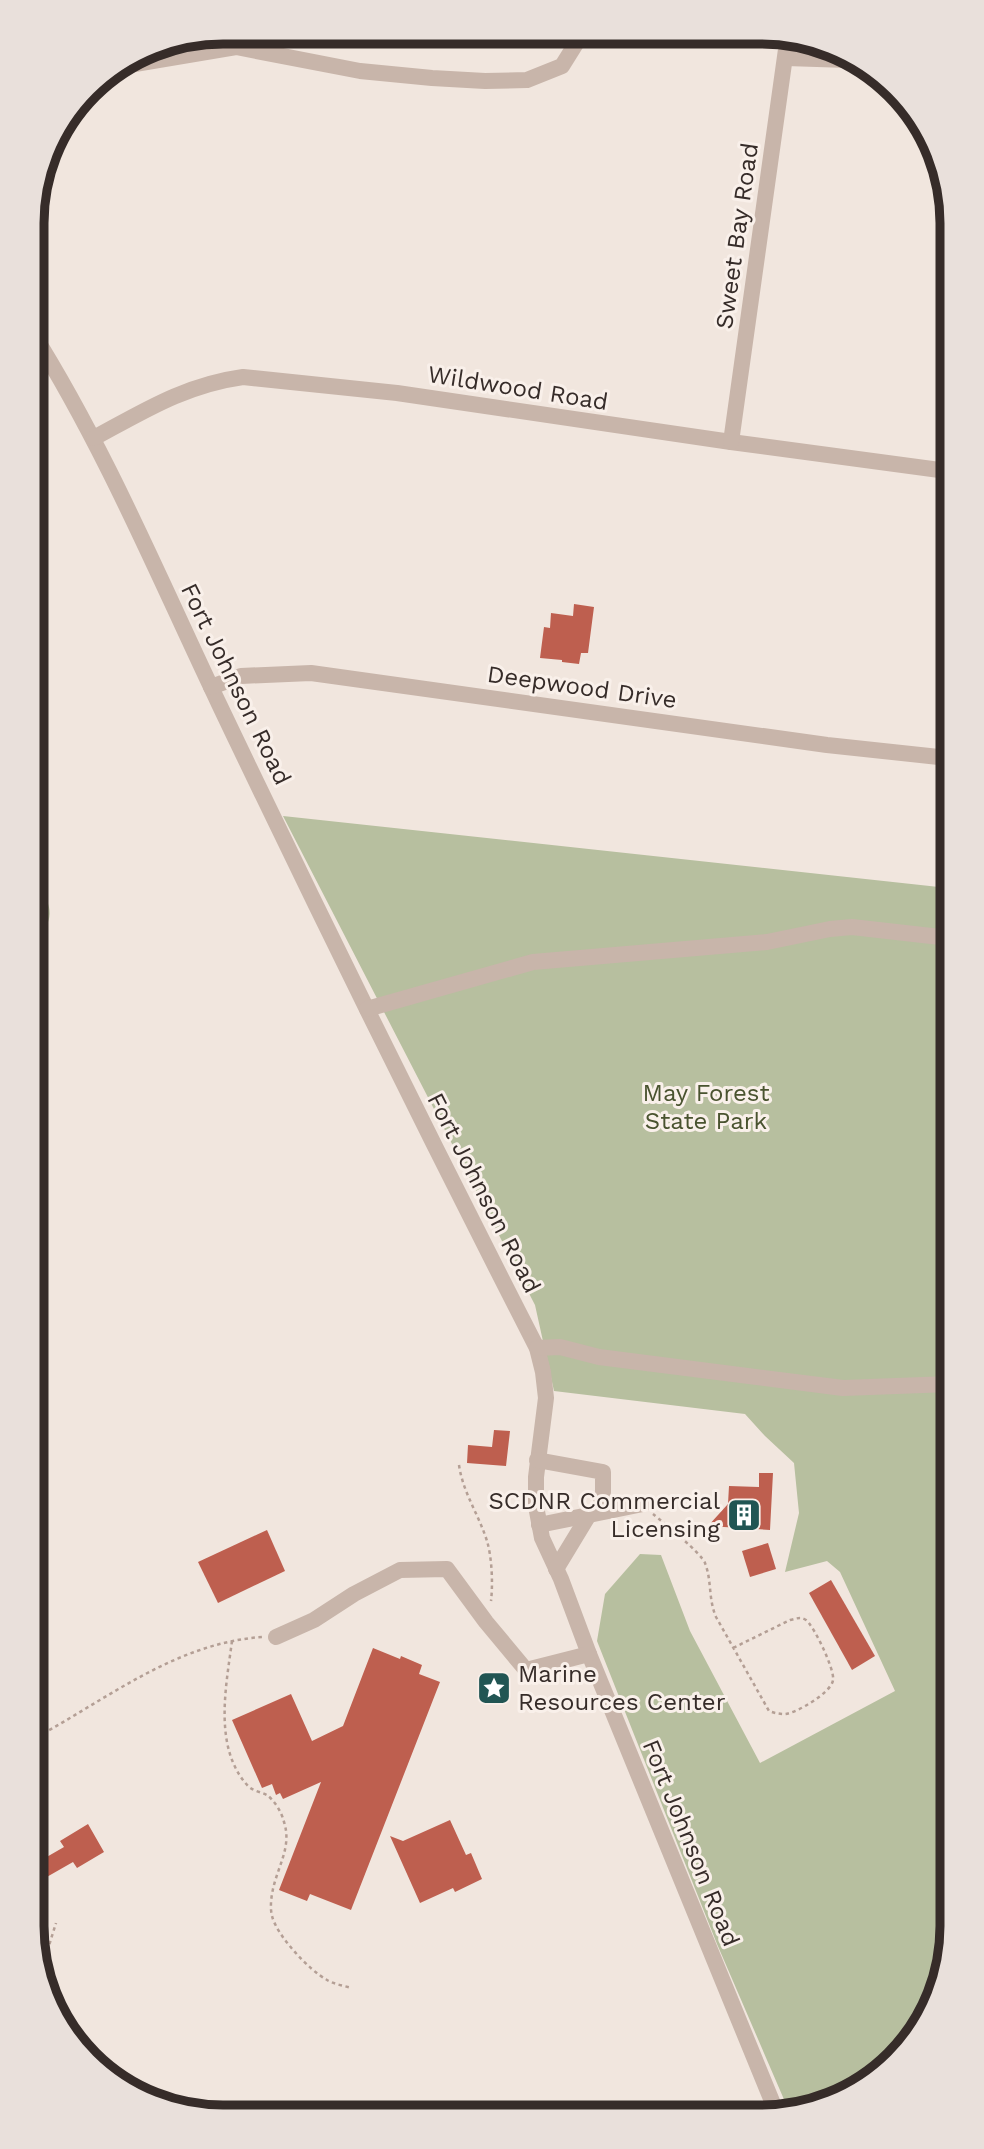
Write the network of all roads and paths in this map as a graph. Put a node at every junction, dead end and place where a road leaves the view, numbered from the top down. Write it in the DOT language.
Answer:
graph roads {
  1 [pos="576,44"];
  2 [pos="787,46"];
  3 [pos="786,58"];
  4 [pos="835,60"];
  5 [pos="143,63"];
  6 [pos="44,351"];
  7 [pos="94,438"];
  8 [pos="731,442"];
  9 [pos="940,470"];
  10 [pos="211,687"];
  11 [pos="940,757"];
  12 [pos="940,936"];
  13 [pos="367,1009"];
  14 [pos="537,1348"];
  15 [pos="940,1384"];
  16 [pos="537,1460"];
  17 [pos="459,1465"];
  18 [pos="643,1504"];
  19 [pos="594,1512"];
  20 [pos="539,1525"];
  21 [pos="556,1569"];
  22 [pos="486,1622"];
  23 [pos="276,1637"];
  24 [pos="232,1641"];
  25 [pos="733,1648"];
  26 [pos="589,1654"];
  27 [pos="44,1733"];
  28 [pos="56,1923"];
  29 [pos="46,1953"];
  30 [pos="352,1988"];
  31 [pos="773,2104"];
  1 -- 5 [label="street"];
  2 -- 3 [label="street, Sweet Bay Road"];
  3 -- 4 [label="street"];
  3 -- 8 [label="street, Sweet Bay Road"];
  6 -- 7 [label="street, Fort Johnson Road"];
  7 -- 8 [label="street, Wildwood Road"];
  7 -- 10 [label="street, Fort Johnson Road"];
  8 -- 9 [label="street, Wildwood Road"];
  10 -- 11 [label="street, Deepwood Drive"];
  10 -- 13 [label="street, Fort Johnson Road"];
  12 -- 13 [label="street"];
  13 -- 14 [label="street, Fort Johnson Road"];
  14 -- 15 [label="street"];
  14 -- 16 [label="street, Fort Johnson Road"];
  16 -- 19 [label="street"];
  16 -- 20 [label="street, Fort Johnson Road"];
  17 -- 22 [label="path"];
  18 -- 19 [label="street"];
  18 -- 25 [label="path"];
  19 -- 20 [label="street"];
  19 -- 21 [label="street"];
  20 -- 21 [label="street, Fort Johnson Road"];
  21 -- 26 [label="street, Fort Johnson Road"];
  22 -- 23 [label="street"];
  22 -- 26 [label="street"];
  23 -- 24 [label="path"];
  24 -- 27 [label="path"];
  24 -- 30 [label="path"];
  25 -- 25 [label="path"];
  26 -- 31 [label="street, Fort Johnson Road"];
  28 -- 29 [label="path"];
}
